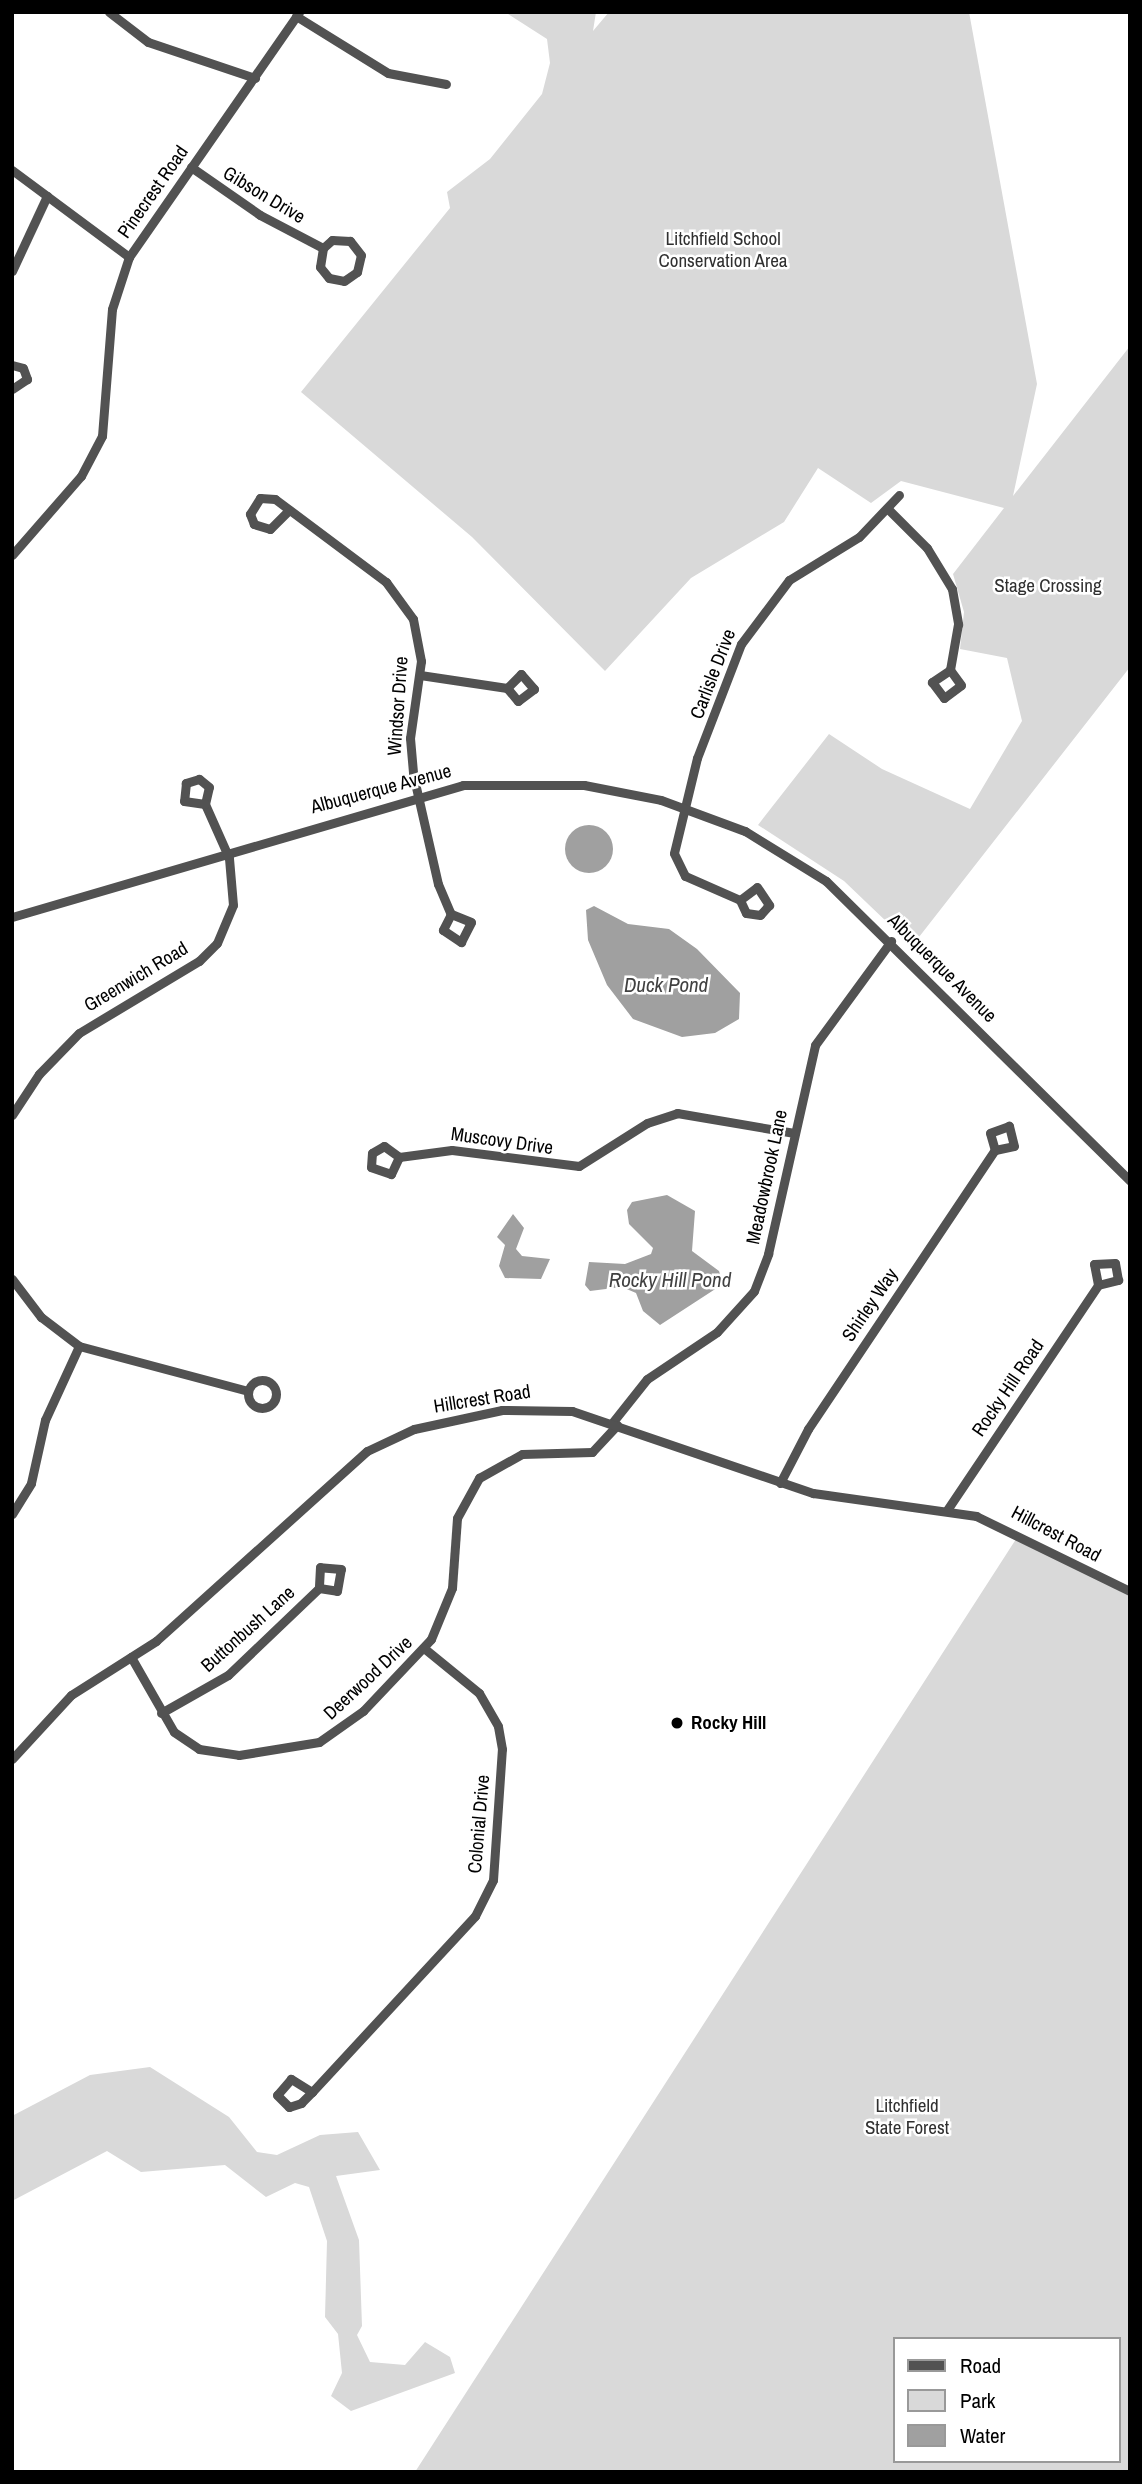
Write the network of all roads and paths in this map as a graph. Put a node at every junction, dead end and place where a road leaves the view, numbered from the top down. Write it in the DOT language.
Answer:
graph roads {
  1 [pos="109,12"];
  2 [pos="298,14"];
  3 [pos="255,78"];
  4 [pos="446,85"];
  5 [pos="191,167"];
  6 [pos="12,170"];
  7 [pos="47,196"];
  8 [pos="323,248"];
  9 [pos="129,257"];
  10 [pos="12,271"];
  11 [pos="12,365"];
  12 [pos="12,389"];
  13 [pos="899,495"];
  14 [pos="888,509"];
  15 [pos="289,510"];
  16 [pos="12,555"];
  17 [pos="950,670"];
  18 [pos="420,675"];
  19 [pos="507,688"];
  20 [pos="416,794"];
  21 [pos="205,804"];
  22 [pos="685,806"];
  23 [pos="226,851"];
  24 [pos="740,900"];
  25 [pos="451,914"];
  26 [pos="12,917"];
  27 [pos="891,941"];
  28 [pos="12,1115"];
  29 [pos="794,1133"];
  30 [pos="995,1150"];
  31 [pos="399,1157"];
  32 [pos="1130,1181"];
  33 [pos="12,1279"];
  34 [pos="1098,1285"];
  35 [pos="79,1346"];
  36 [pos="248,1391"];
  37 [pos="615,1424"];
  38 [pos="780,1483"];
  39 [pos="947,1510"];
  40 [pos="12,1514"];
  41 [pos="319,1588"];
  42 [pos="1130,1591"];
  43 [pos="425,1649"];
  44 [pos="131,1657"];
  45 [pos="161,1713"];
  46 [pos="12,1759"];
  47 [pos="312,2092"];
  1 -- 3 [label="street"];
  2 -- 3 [label="street, Pinecrest Road"];
  2 -- 4 [label="street"];
  3 -- 5 [label="street, Pinecrest Road"];
  5 -- 8 [label="street, Gibson Drive"];
  5 -- 9 [label="street, Pinecrest Road"];
  6 -- 7 [label="street"];
  7 -- 9 [label="street"];
  7 -- 10 [label="street"];
  8 -- 8 [label="street"];
  9 -- 16 [label="street, Pinecrest Road"];
  11 -- 12 [label="street"];
  13 -- 14 [label="street, Carlisle Drive"];
  14 -- 17 [label="street"];
  14 -- 22 [label="street, Carlisle Drive"];
  15 -- 18 [label="street, Windsor Drive"];
  18 -- 19 [label="street"];
  18 -- 20 [label="street, Windsor Drive"];
  20 -- 22 [label="street, Albuquerque Avenue"];
  20 -- 23 [label="street, Albuquerque Avenue"];
  20 -- 25 [label="street, Windsor Drive"];
  21 -- 23 [label="street, Greenwich Road"];
  22 -- 24 [label="street, Carlisle Drive"];
  22 -- 27 [label="street, Albuquerque Avenue"];
  23 -- 26 [label="street, Albuquerque Avenue"];
  23 -- 28 [label="street, Greenwich Road"];
  27 -- 29 [label="street, Meadowbrook Lane"];
  27 -- 32 [label="street, Albuquerque Avenue"];
  29 -- 31 [label="street, Muscovy Drive"];
  29 -- 37 [label="street, Meadowbrook Lane"];
  30 -- 38 [label="street, Shirley Way"];
  33 -- 35 [label="street"];
  34 -- 39 [label="street, Rocky Hill Road"];
  35 -- 36 [label="street"];
  35 -- 40 [label="street"];
  37 -- 38 [label="street, Hillcrest Road"];
  37 -- 43 [label="street, Deerwood Drive"];
  37 -- 44 [label="street, Hillcrest Road"];
  38 -- 39 [label="street, Hillcrest Road"];
  39 -- 42 [label="street, Hillcrest Road"];
  41 -- 45 [label="street, Buttonbush Lane"];
  43 -- 45 [label="street, Deerwood Drive"];
  43 -- 47 [label="street, Colonial Drive"];
  44 -- 45 [label="street, Deerwood Drive"];
  44 -- 46 [label="street, Hillcrest Road"];
}
